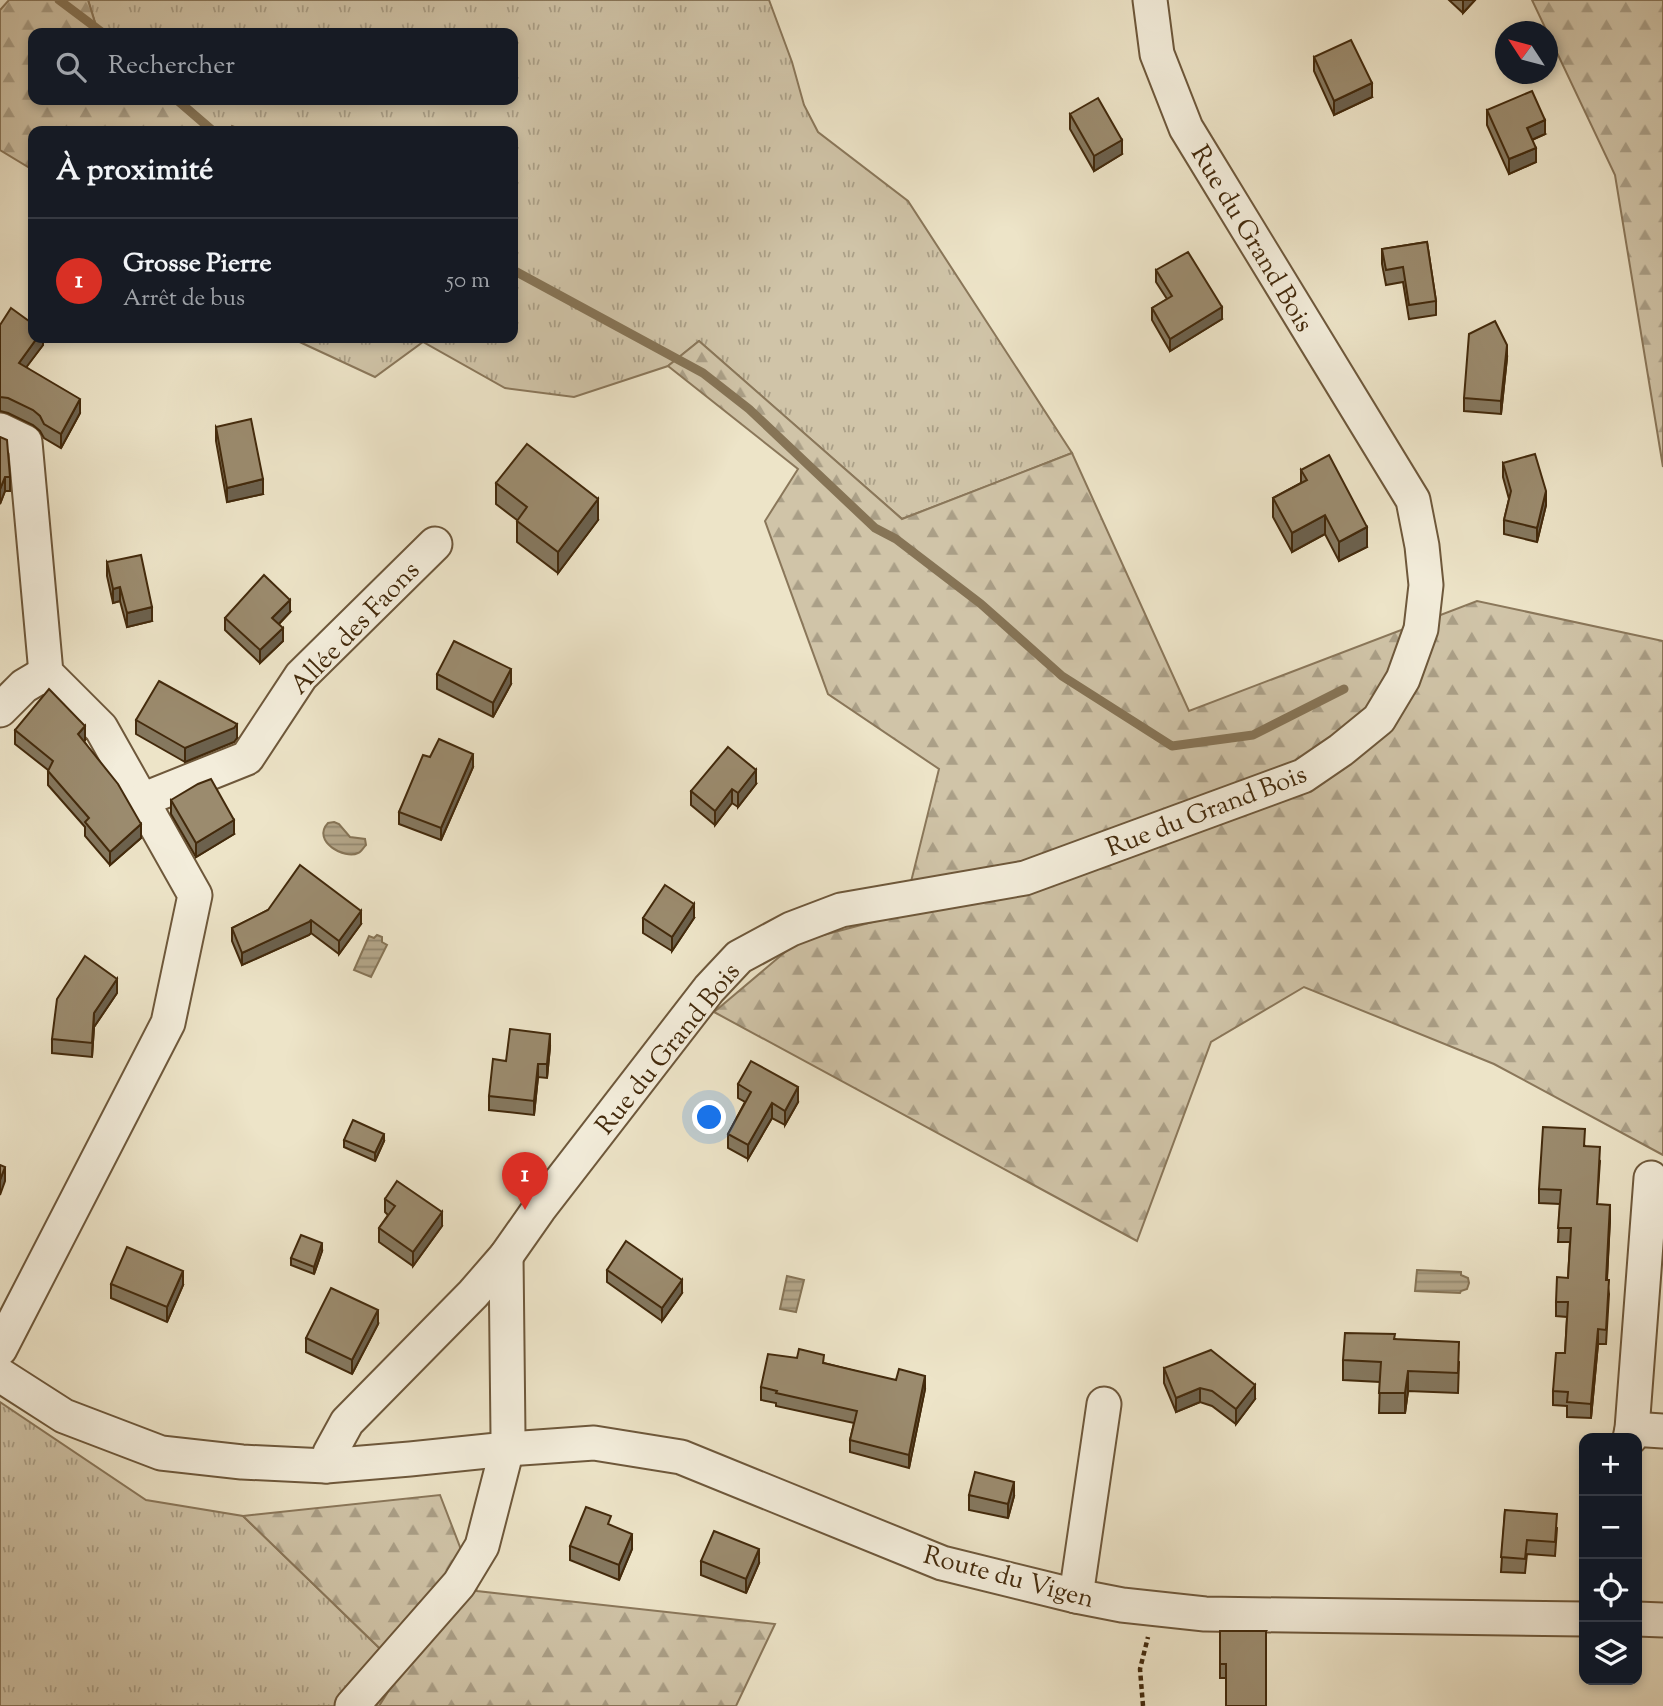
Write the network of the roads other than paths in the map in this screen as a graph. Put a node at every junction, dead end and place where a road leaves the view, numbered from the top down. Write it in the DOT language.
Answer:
graph roads {
  1 [pos="1150,0"];
  2 [pos="0,430"];
  3 [pos="435,544"];
  4 [pos="46,673"];
  5 [pos="0,710"];
  6 [pos="142,800"];
  7 [pos="1651,1178"];
  8 [pos="506,1256"];
  9 [pos="0,1349"];
  10 [pos="0,1374"];
  11 [pos="1104,1404"];
  12 [pos="1642,1433"];
  13 [pos="507,1449"];
  14 [pos="326,1466"];
  15 [pos="1076,1596"];
  16 [pos="1579,1619"];
  17 [pos="1642,1619"];
  18 [pos="1663,1619"];
  19 [pos="352,1706"];
  1 -- 8 [label="street, Rue du Grand Bois"];
  2 -- 4 [label="street"];
  3 -- 6 [label="street, Allée des Faons"];
  4 -- 5 [label="street"];
  4 -- 6 [label="street"];
  6 -- 9 [label="street"];
  7 -- 12 [label="street"];
  8 -- 13 [label="street"];
  8 -- 14 [label="street, Rue du Grand Bois"];
  10 -- 14 [label="street, Route du Vigen"];
  11 -- 15 [label="street"];
  13 -- 14 [label="street, Route du Vigen"];
  13 -- 15 [label="street, Route du Vigen"];
  13 -- 19 [label="street"];
  15 -- 16 [label="street, Route du Vigen"];
  17 -- 18 [label="street"];
}
